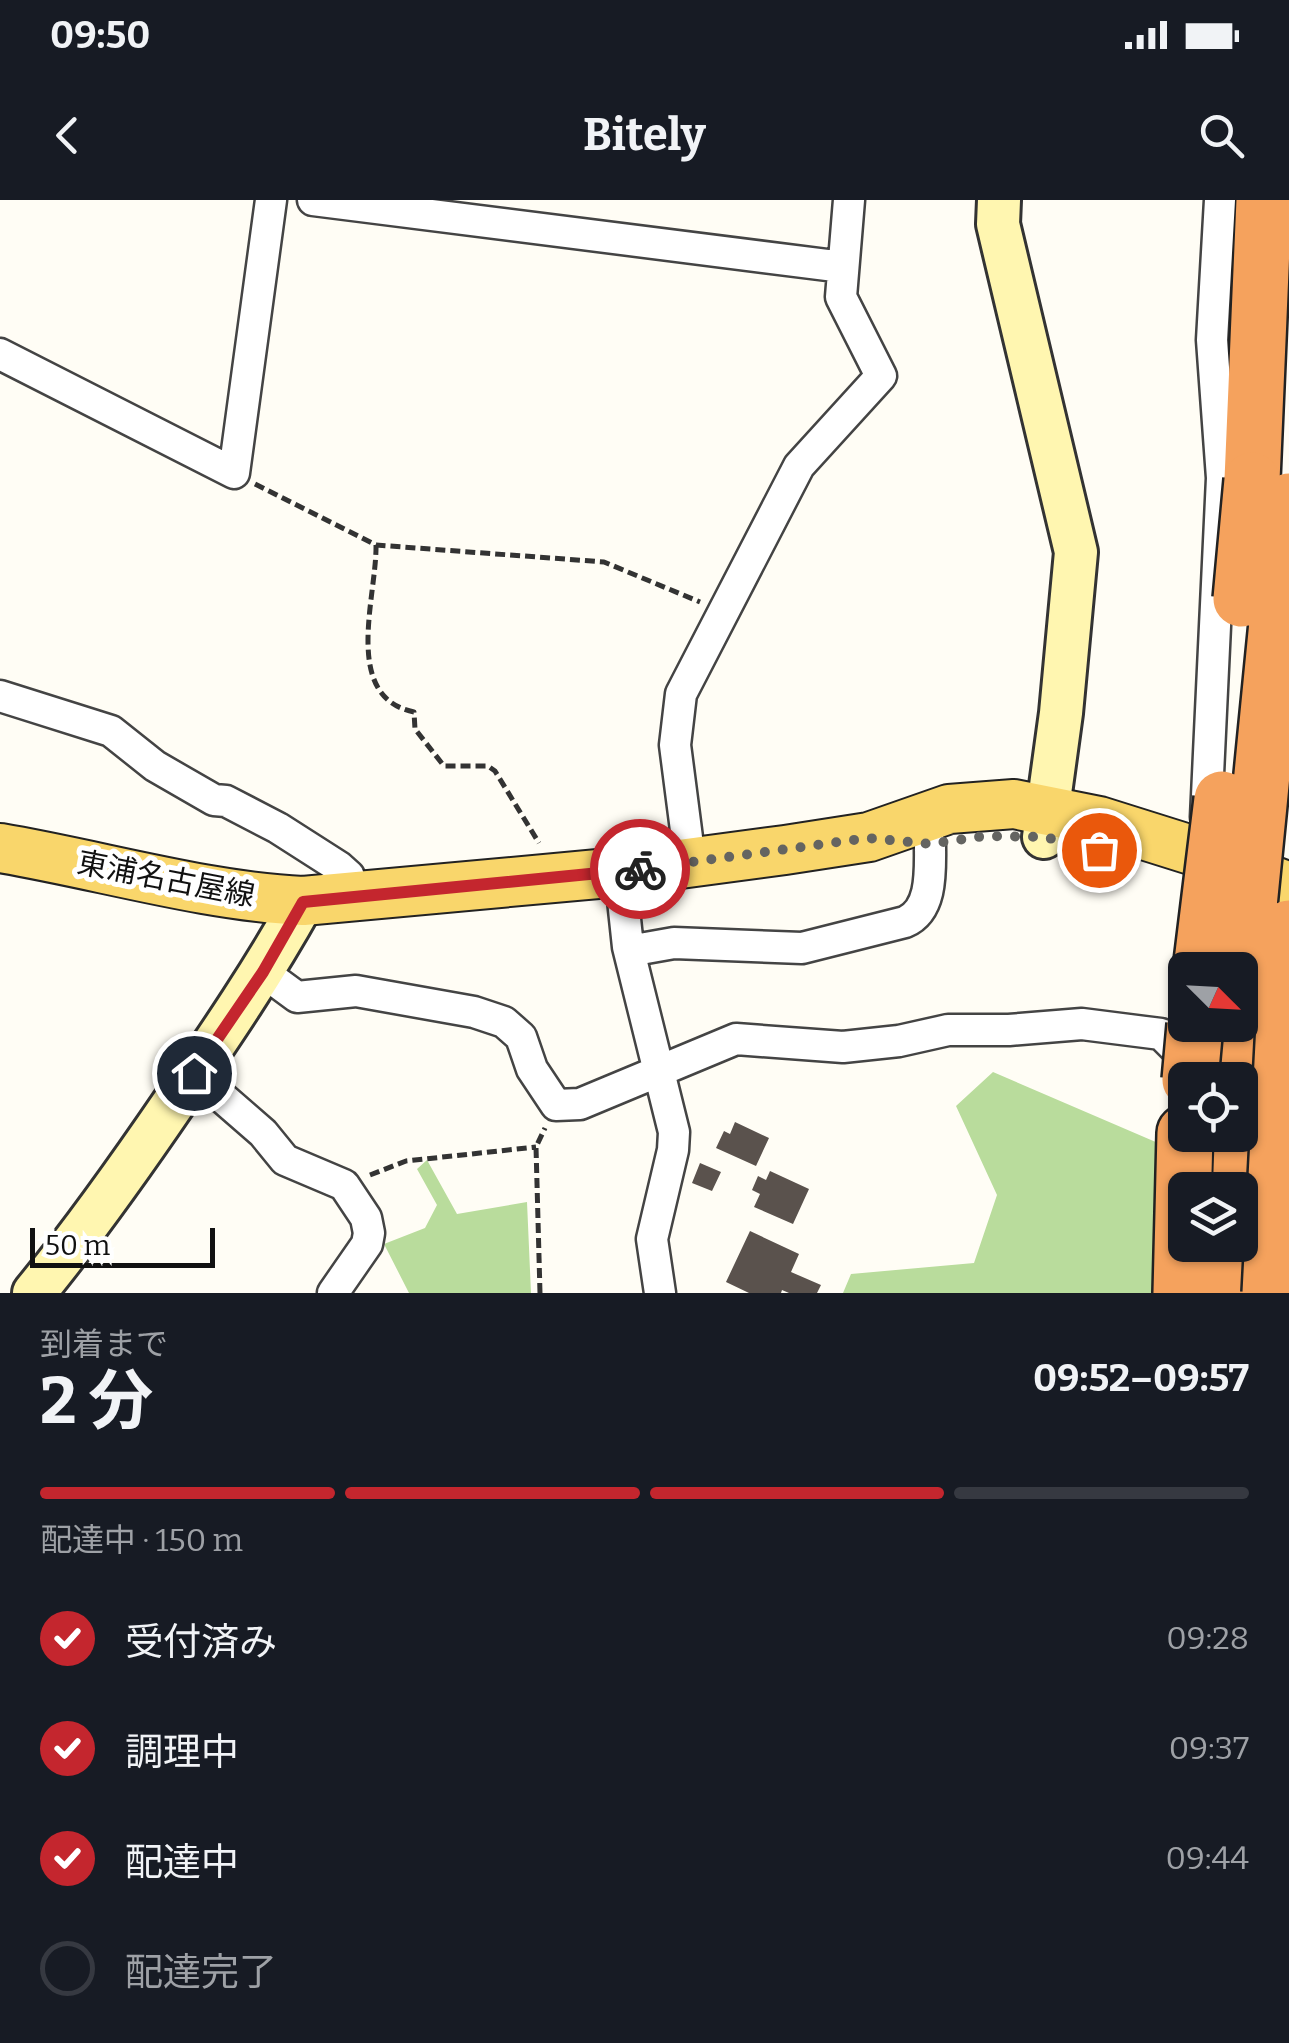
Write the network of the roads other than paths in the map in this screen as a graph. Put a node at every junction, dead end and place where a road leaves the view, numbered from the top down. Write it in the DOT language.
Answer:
graph roads {
  1 [pos="271,200"];
  2 [pos="313,200"];
  3 [pos="849,200"];
  4 [pos="999,200"];
  5 [pos="1220,200"];
  6 [pos="1264,200"];
  7 [pos="843,266"];
  8 [pos="0,354"];
  9 [pos="1277,490"];
  10 [pos="0,696"];
  11 [pos="1045,824"];
  12 [pos="868,838"];
  13 [pos="930,844"];
  14 [pos="1204,854"];
  15 [pos="4,855"];
  16 [pos="690,861"];
  17 [pos="620,872"];
  18 [pos="353,896"];
  19 [pos="303,902"];
  20 [pos="1278,908"];
  21 [pos="629,952"];
  22 [pos="1204,952"];
  23 [pos="1243,952"];
  24 [pos="263,972"];
  25 [pos="1188,1062"];
  26 [pos="1240,1062"];
  27 [pos="657,1070"];
  28 [pos="194,1073"];
  29 [pos="1258,1125"];
  30 [pos="1289,1147"];
  31 [pos="1185,1152"];
  32 [pos="1219,1262"];
  33 [pos="1238,1262"];
  34 [pos="34,1293"];
  35 [pos="334,1293"];
  36 [pos="660,1293"];
  37 [pos="1181,1293"];
  38 [pos="1217,1293"];
  39 [pos="1237,1293"];
  40 [pos="1270,1293"];
  1 -- 8 [label="street"];
  2 -- 7 [label="street"];
  3 -- 7 [label="street"];
  4 -- 11 [label="street"];
  5 -- 14 [label="street"];
  6 -- 9 [label="highway"];
  7 -- 16 [label="street"];
  9 -- 20 [label="highway"];
  9 -- 22 [label="highway, bridge"];
  9 -- 23 [label="highway, bridge"];
  10 -- 18 [label="street"];
  11 -- 12 [label="main road, 東浦名古屋線"];
  11 -- 13 [label="main road, 東浦名古屋線"];
  11 -- 14 [label="main road, 東浦名古屋線"];
  11 -- 20 [label="main road, 東浦名古屋線"];
  12 -- 13 [label="main road, 東浦名古屋線"];
  12 -- 16 [label="main road, 東浦名古屋線"];
  13 -- 21 [label="street"];
  14 -- 20 [label="main road, 東浦名古屋線"];
  15 -- 19 [label="main road, 東浦名古屋線"];
  16 -- 17 [label="main road, 東浦名古屋線"];
  17 -- 18 [label="main road, 東浦名古屋線"];
  17 -- 21 [label="street"];
  18 -- 19 [label="main road, 東浦名古屋線"];
  19 -- 24 [label="street"];
  20 -- 26 [label="highway"];
  20 -- 40 [label="highway, bridge"];
  21 -- 27 [label="street"];
  24 -- 27 [label="street"];
  24 -- 28 [label="street"];
  25 -- 27 [label="street"];
  27 -- 36 [label="street"];
  28 -- 34 [label="street"];
  28 -- 35 [label="street"];
  29 -- 30 [label="street"];
  31 -- 37 [label="highway"];
  32 -- 38 [label="highway"];
  33 -- 39 [label="highway"];
}
